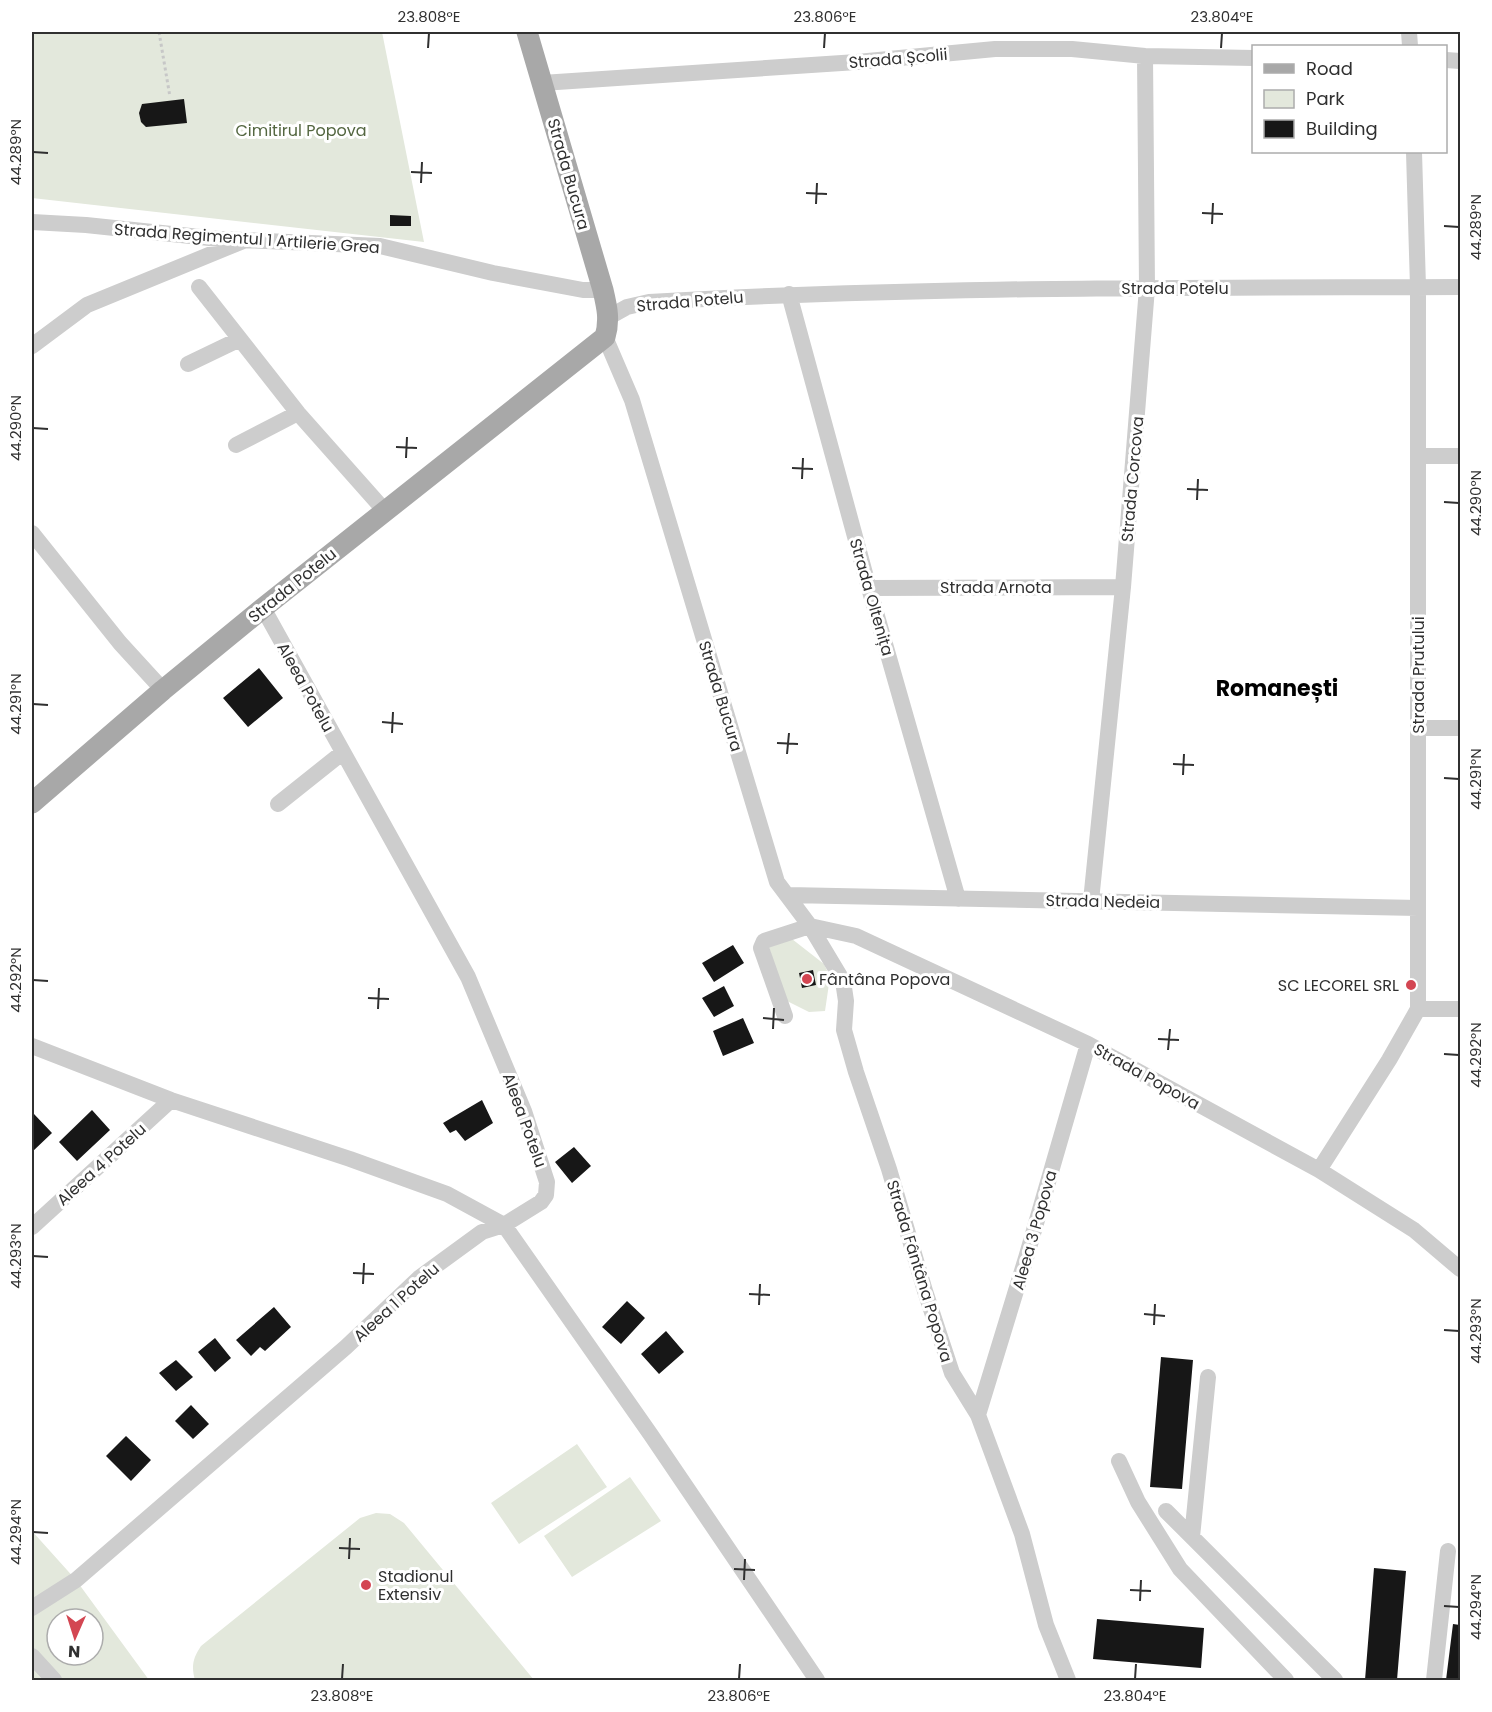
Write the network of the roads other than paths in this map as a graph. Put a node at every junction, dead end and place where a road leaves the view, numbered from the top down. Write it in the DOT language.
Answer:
graph roads {
  1 [pos="527,32"];
  2 [pos="1145,56"];
  3 [pos="1252,58"];
  4 [pos="542,83"];
  5 [pos="1414,153"];
  6 [pos="32,222"];
  7 [pos="246,240"];
  8 [pos="199,287"];
  9 [pos="1418,287"];
  10 [pos="1461,287"];
  11 [pos="1148,288"];
  12 [pos="603,290"];
  13 [pos="789,294"];
  14 [pos="607,327"];
  15 [pos="240,339"];
  16 [pos="32,346"];
  17 [pos="188,364"];
  18 [pos="298,413"];
  19 [pos="236,445"];
  20 [pos="1418,456"];
  21 [pos="1461,456"];
  22 [pos="385,511"];
  23 [pos="32,533"];
  24 [pos="1122,587"];
  25 [pos="869,588"];
  26 [pos="263,608"];
  27 [pos="163,690"];
  28 [pos="1418,728"];
  29 [pos="1461,728"];
  30 [pos="342,753"];
  31 [pos="32,803"];
  32 [pos="278,804"];
  33 [pos="788,896"];
  34 [pos="958,899"];
  35 [pos="1091,901"];
  36 [pos="1418,908"];
  37 [pos="810,927"];
  38 [pos="1418,1009"];
  39 [pos="1461,1009"];
  40 [pos="785,1016"];
  41 [pos="1088,1044"];
  42 [pos="32,1046"];
  43 [pos="171,1100"];
  44 [pos="1319,1170"];
  45 [pos="504,1225"];
  46 [pos="32,1227"];
  47 [pos="1461,1269"];
  48 [pos="1208,1377"];
  49 [pos="978,1415"];
  50 [pos="1119,1461"];
  51 [pos="1166,1511"];
  52 [pos="1192,1537"];
  53 [pos="1448,1551"];
  54 [pos="32,1608"];
  55 [pos="32,1656"];
  56 [pos="54,1680"];
  57 [pos="817,1680"];
  58 [pos="1068,1680"];
  59 [pos="1286,1680"];
  60 [pos="1335,1680"];
  61 [pos="1434,1680"];
  1 -- 4 [label="main road, Strada Bucura"];
  2 -- 3 [label="street, Strada Școlii"];
  2 -- 4 [label="street, Strada Școlii"];
  2 -- 11 [label="street, Strada Corcova"];
  4 -- 12 [label="main road, Strada Bucura"];
  5 -- 9 [label="street, Strada Prutului"];
  6 -- 7 [label="street, Strada Regimentul 1 Artilerie Grea"];
  7 -- 12 [label="street, Strada Regimentul 1 Artilerie Grea"];
  7 -- 16 [label="street"];
  8 -- 15 [label="street"];
  9 -- 10 [label="street, Strada Potelu"];
  9 -- 11 [label="street, Strada Potelu"];
  9 -- 20 [label="street, Strada Prutului"];
  11 -- 13 [label="street, Strada Potelu"];
  11 -- 24 [label="street, Strada Corcova"];
  12 -- 14 [label="main road, Strada Bucura"];
  13 -- 14 [label="street, Strada Potelu"];
  13 -- 25 [label="street, Strada Oltenița"];
  14 -- 22 [label="main road, Strada Potelu"];
  14 -- 33 [label="street, Strada Bucura"];
  15 -- 17 [label="street"];
  15 -- 18 [label="street"];
  18 -- 19 [label="street"];
  18 -- 22 [label="street"];
  20 -- 21 [label="street"];
  20 -- 28 [label="street, Strada Prutului"];
  22 -- 26 [label="main road, Strada Potelu"];
  23 -- 27 [label="street"];
  24 -- 25 [label="street, Strada Arnota"];
  24 -- 35 [label="street, Strada Corcova"];
  25 -- 34 [label="street, Strada Oltenița"];
  26 -- 27 [label="main road, Strada Potelu"];
  26 -- 30 [label="street, Aleea Potelu"];
  27 -- 31 [label="main road, Strada Potelu"];
  28 -- 29 [label="street"];
  28 -- 36 [label="street, Strada Prutului"];
  30 -- 32 [label="street"];
  30 -- 45 [label="street, Aleea Potelu"];
  33 -- 34 [label="street, Strada Nedeia"];
  33 -- 37 [label="street, Strada Bucura"];
  34 -- 35 [label="street, Strada Nedeia"];
  35 -- 36 [label="street, Strada Nedeia"];
  36 -- 38 [label="street, Strada Prutului"];
  37 -- 40 [label="street"];
  37 -- 41 [label="street, Strada Popova"];
  37 -- 49 [label="street, Strada Fântâna Popova"];
  38 -- 39 [label="street"];
  38 -- 44 [label="street, Strada Prutului"];
  41 -- 44 [label="street, Strada Popova"];
  41 -- 49 [label="street, Aleea 3 Popova"];
  42 -- 43 [label="street"];
  43 -- 45 [label="street"];
  43 -- 46 [label="street, Aleea 4 Potelu"];
  44 -- 47 [label="street, Strada Popova"];
  45 -- 54 [label="street, Aleea 1 Potelu"];
  45 -- 57 [label="street"];
  48 -- 52 [label="street"];
  49 -- 58 [label="street, Strada Fântâna Popova"];
  50 -- 59 [label="street"];
  51 -- 52 [label="street"];
  52 -- 60 [label="street"];
  53 -- 61 [label="street"];
  55 -- 56 [label="street"];
}
